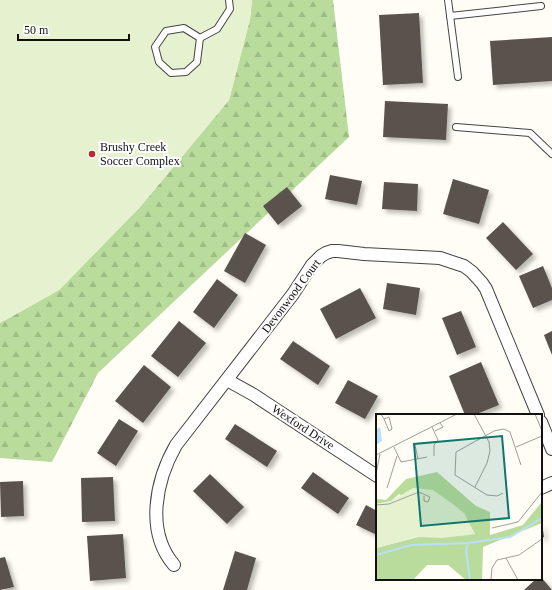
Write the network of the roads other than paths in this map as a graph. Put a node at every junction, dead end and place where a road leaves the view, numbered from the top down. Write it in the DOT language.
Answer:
graph roads {
  1 [pos="229,0"];
  2 [pos="448,0"];
  3 [pos="541,6"];
  4 [pos="450,16"];
  5 [pos="200,38"];
  6 [pos="458,77"];
  7 [pos="456,127"];
  8 [pos="552,154"];
  9 [pos="227,380"];
  10 [pos="538,414"];
  11 [pos="542,424"];
  12 [pos="552,449"];
  13 [pos="376,475"];
  14 [pos="552,483"];
  15 [pos="542,488"];
  16 [pos="174,565"];
  1 -- 5 [label="lane"];
  2 -- 4 [label="lane"];
  3 -- 4 [label="lane"];
  4 -- 6 [label="lane"];
  5 -- 5 [label="lane"];
  7 -- 8 [label="lane"];
  9 -- 10 [label="street, Devonwood Court"];
  9 -- 13 [label="street, Wexford Drive"];
  9 -- 16 [label="street, Devonwood Court"];
  11 -- 12 [label="street"];
  14 -- 15 [label="street"];
}
